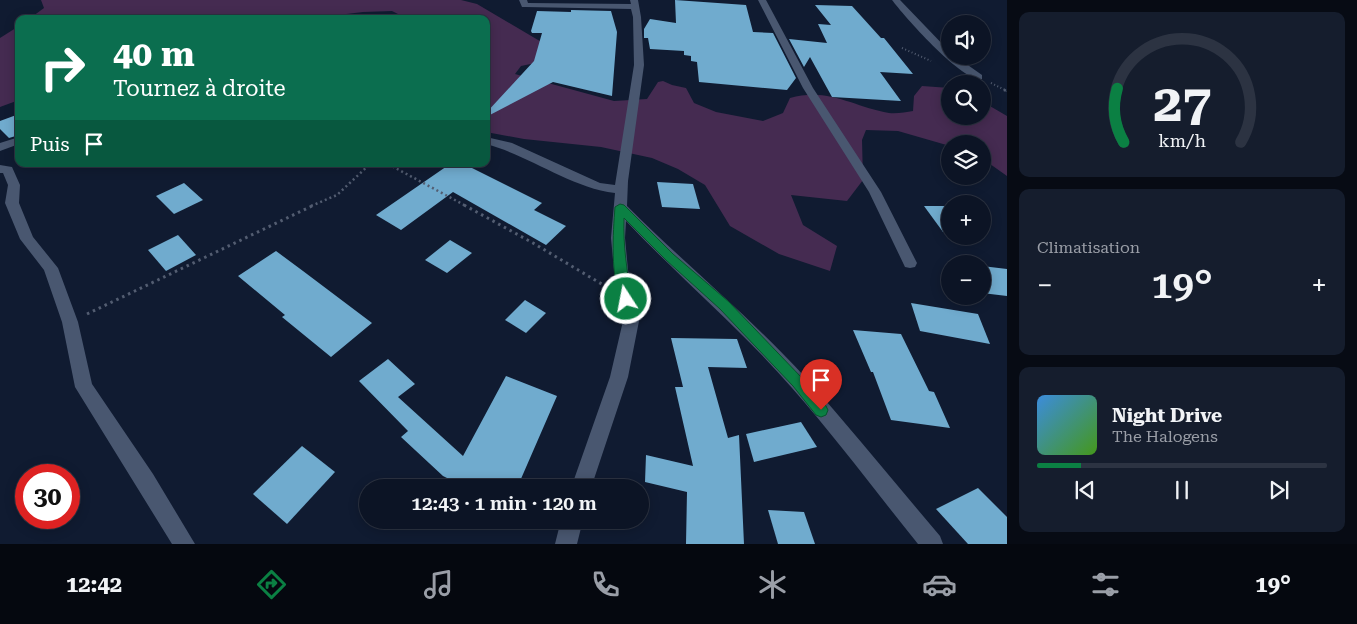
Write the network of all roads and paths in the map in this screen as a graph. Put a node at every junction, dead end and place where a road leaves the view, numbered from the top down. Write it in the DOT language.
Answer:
graph roads {
  1 [pos="523,0"];
  2 [pos="762,0"];
  3 [pos="896,0"];
  4 [pos="635,4"];
  5 [pos="974,75"];
  6 [pos="490,141"];
  7 [pos="15,142"];
  8 [pos="0,148"];
  9 [pos="367,167"];
  10 [pos="394,167"];
  11 [pos="0,169"];
  12 [pos="621,199"];
  13 [pos="910,264"];
  14 [pos="626,299"];
  15 [pos="70,322"];
  16 [pos="584,479"];
  17 [pos="570,529"];
  18 [pos="184,544"];
  19 [pos="566,544"];
  20 [pos="932,544"];
  1 -- 4 [label="street"];
  2 -- 13 [label="street"];
  3 -- 5 [label="street"];
  4 -- 12 [label="street"];
  6 -- 12 [label="street"];
  7 -- 8 [label="street"];
  9 -- 15 [label="path"];
  10 -- 14 [label="path"];
  11 -- 15 [label="street"];
  12 -- 14 [label="street"];
  12 -- 20 [label="street"];
  14 -- 16 [label="street"];
  15 -- 18 [label="street"];
  17 -- 19 [label="street"];
}
